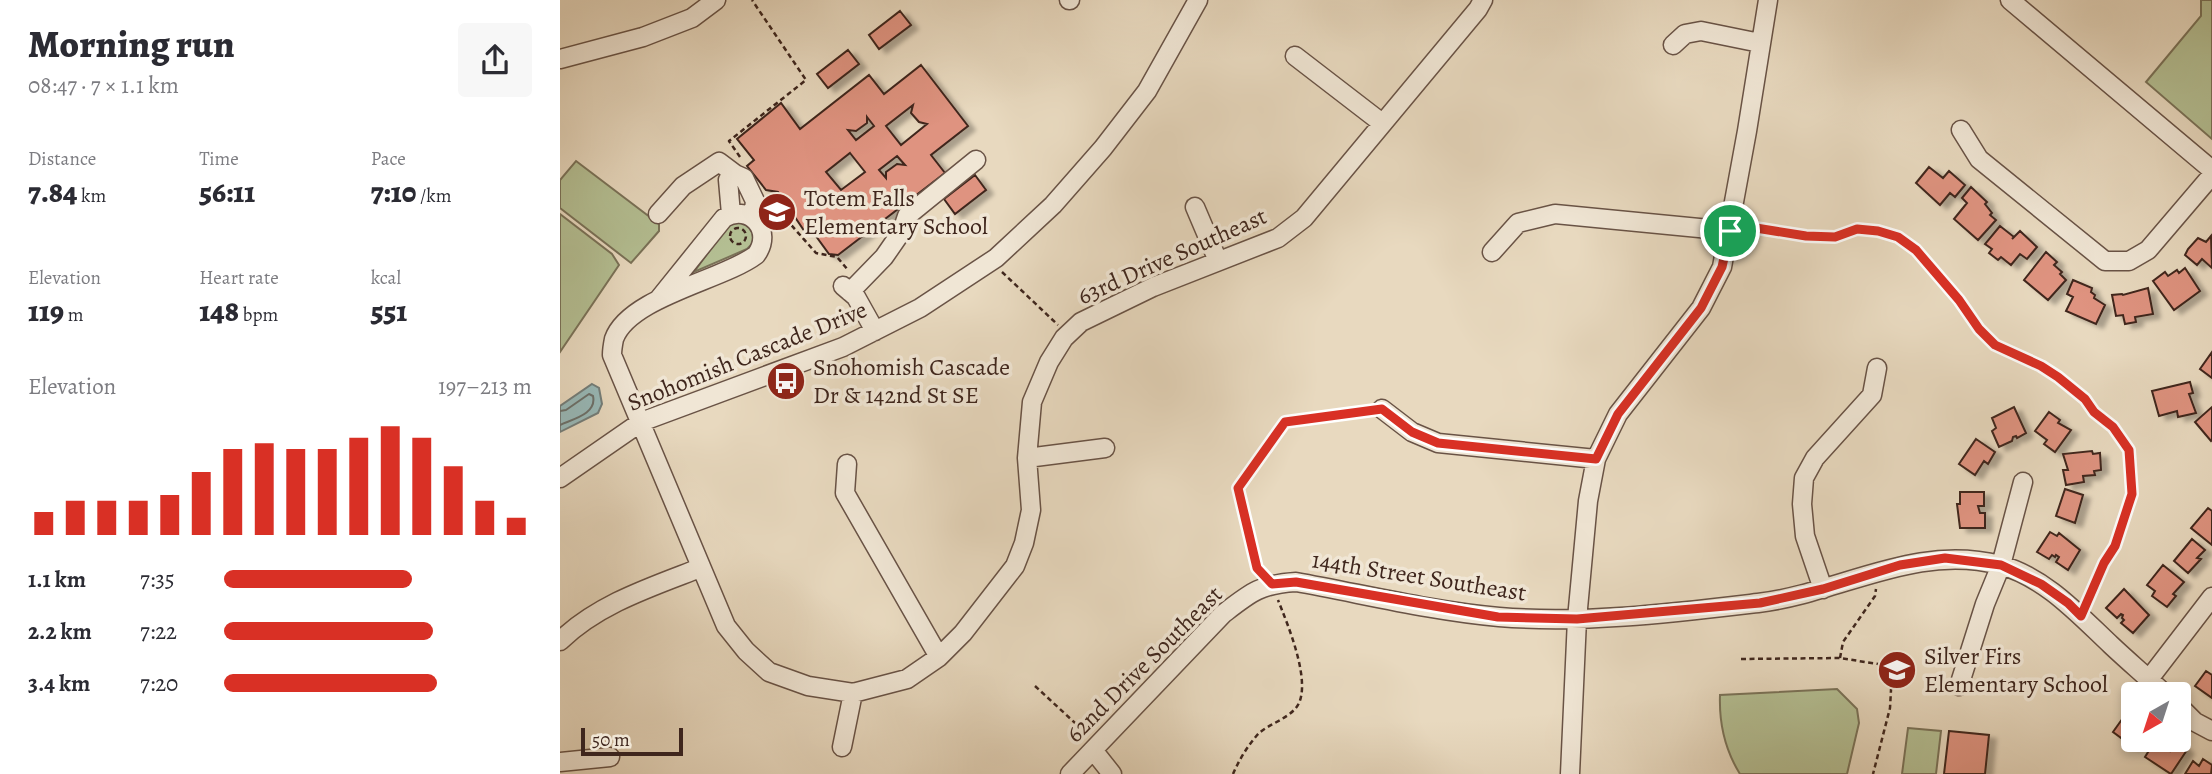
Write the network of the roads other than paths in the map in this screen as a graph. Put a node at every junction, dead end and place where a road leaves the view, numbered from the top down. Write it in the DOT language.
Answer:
graph roads {
  1 [pos="716,0"];
  2 [pos="1198,0"];
  3 [pos="1483,0"];
  4 [pos="1768,0"];
  5 [pos="2010,0"];
  6 [pos="1760,43"];
  7 [pos="1673,46"];
  8 [pos="1295,55"];
  9 [pos="560,59"];
  10 [pos="1382,122"];
  11 [pos="1961,130"];
  12 [pos="976,160"];
  13 [pos="738,167"];
  14 [pos="2212,172"];
  15 [pos="1195,207"];
  16 [pos="658,214"];
  17 [pos="731,214"];
  18 [pos="752,218"];
  19 [pos="1730,231"];
  20 [pos="1492,252"];
  21 [pos="1218,261"];
  22 [pos="658,300"];
  23 [pos="875,331"];
  24 [pos="1877,368"];
  25 [pos="1382,409"];
  26 [pos="641,422"];
  27 [pos="1105,448"];
  28 [pos="1027,458"];
  29 [pos="1596,459"];
  30 [pos="847,464"];
  31 [pos="560,478"];
  32 [pos="2023,482"];
  33 [pos="2001,565"];
  34 [pos="700,568"];
  35 [pos="1296,582"];
  36 [pos="1823,589"];
  37 [pos="2212,597"];
  38 [pos="1577,619"];
  39 [pos="560,641"];
  40 [pos="939,657"];
  41 [pos="2149,679"];
  42 [pos="2152,682"];
  43 [pos="1959,686"];
  44 [pos="853,693"];
  45 [pos="2191,717"];
  46 [pos="2212,731"];
  47 [pos="842,747"];
  48 [pos="1093,750"];
  49 [pos="610,757"];
  50 [pos="560,762"];
  51 [pos="1070,774"];
  52 [pos="1112,774"];
  53 [pos="1570,774"];
  1 -- 9 [label="street"];
  2 -- 23 [label="street, Snohomish Cascade Drive"];
  3 -- 10 [label="street, 63rd Drive Southeast"];
  4 -- 6 [label="street"];
  5 -- 14 [label="street"];
  6 -- 7 [label="street"];
  6 -- 19 [label="street"];
  8 -- 10 [label="street"];
  10 -- 21 [label="street, 63rd Drive Southeast"];
  11 -- 14 [label="street"];
  12 -- 23 [label="street"];
  13 -- 16 [label="street"];
  13 -- 17 [label="street"];
  13 -- 18 [label="street"];
  15 -- 21 [label="street"];
  17 -- 18 [label="street"];
  17 -- 22 [label="street"];
  18 -- 22 [label="street"];
  19 -- 20 [label="street"];
  19 -- 29 [label="street"];
  21 -- 28 [label="street, 63rd Drive Southeast"];
  22 -- 26 [label="street"];
  23 -- 26 [label="street, Snohomish Cascade Drive"];
  24 -- 36 [label="street"];
  25 -- 29 [label="street"];
  26 -- 31 [label="street, Snohomish Cascade Drive"];
  26 -- 34 [label="street"];
  27 -- 28 [label="street"];
  28 -- 40 [label="street, 63rd Drive Southeast"];
  29 -- 38 [label="street"];
  30 -- 40 [label="street"];
  32 -- 33 [label="street"];
  33 -- 36 [label="street, 144th Street Southeast"];
  33 -- 41 [label="street, 144th Street Southeast"];
  33 -- 43 [label="street"];
  34 -- 39 [label="street"];
  34 -- 44 [label="street, 63rd Drive Southeast"];
  35 -- 38 [label="street, 144th Street Southeast"];
  35 -- 48 [label="street, 62nd Drive Southeast"];
  36 -- 38 [label="street, 144th Street Southeast"];
  37 -- 41 [label="street"];
  38 -- 53 [label="street"];
  40 -- 44 [label="street, 63rd Drive Southeast"];
  41 -- 42 [label="street, 144th Street Southeast"];
  44 -- 47 [label="street"];
  45 -- 46 [label="street"];
  48 -- 51 [label="street, 62nd Drive Southeast"];
  48 -- 52 [label="street"];
  49 -- 50 [label="street"];
}
